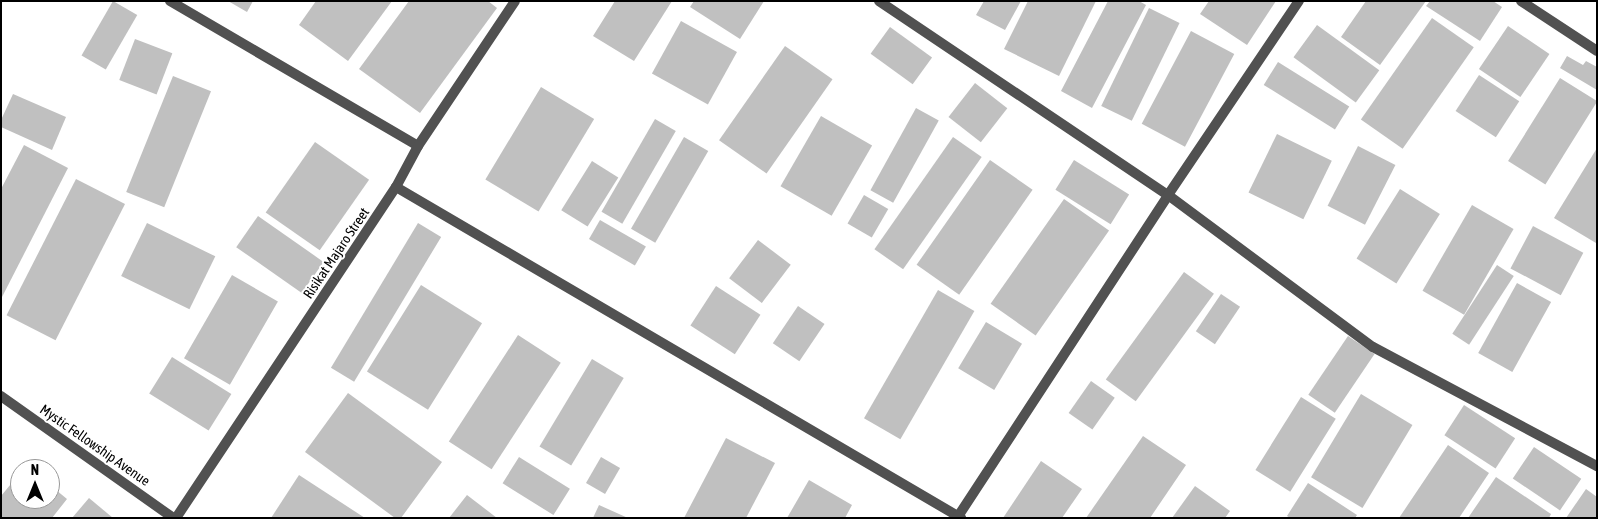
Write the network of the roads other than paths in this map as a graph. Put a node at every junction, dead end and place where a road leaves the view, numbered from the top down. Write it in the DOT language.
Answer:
graph roads {
  1 [pos="170,1"];
  2 [pos="515,1"];
  3 [pos="880,1"];
  4 [pos="1300,1"];
  5 [pos="1521,1"];
  6 [pos="1597,51"];
  7 [pos="418,146"];
  8 [pos="396,187"];
  9 [pos="1168,195"];
  10 [pos="1,396"];
  11 [pos="1597,466"];
  12 [pos="959,517"];
  13 [pos="174,518"];
  1 -- 7 [label="street"];
  2 -- 7 [label="street, Risikat Majaro Street"];
  3 -- 9 [label="street"];
  4 -- 9 [label="street"];
  5 -- 6 [label="street"];
  7 -- 8 [label="street, Risikat Majaro Street"];
  8 -- 12 [label="street"];
  8 -- 13 [label="street, Risikat Majaro Street"];
  9 -- 11 [label="street"];
  9 -- 12 [label="street"];
  10 -- 13 [label="street, Mystic Fellowship Avenue"];
}
